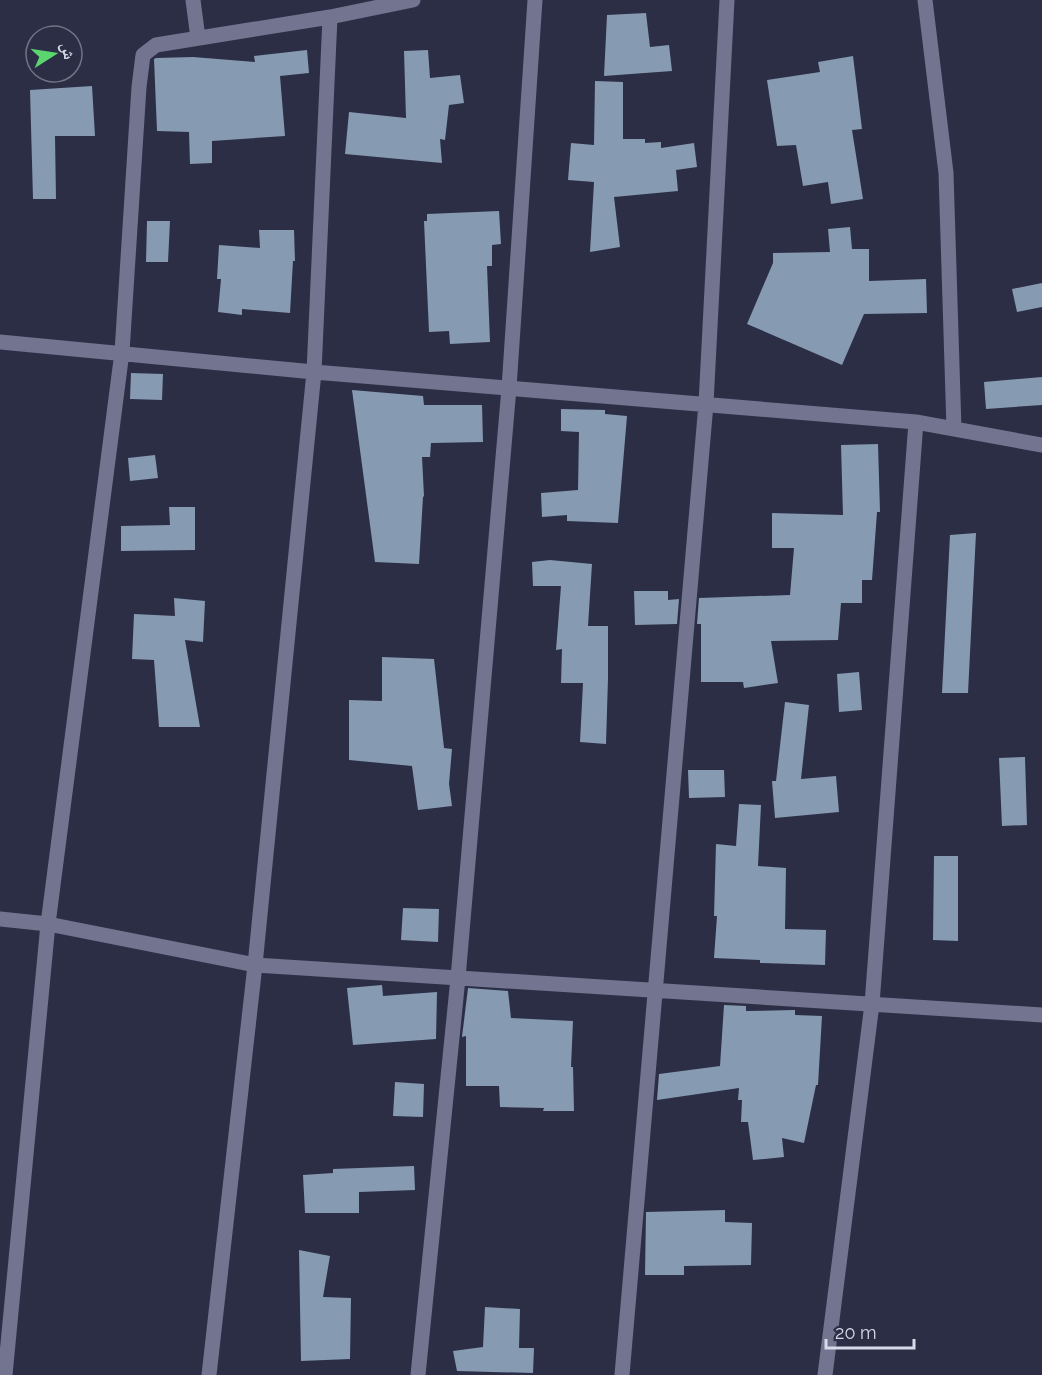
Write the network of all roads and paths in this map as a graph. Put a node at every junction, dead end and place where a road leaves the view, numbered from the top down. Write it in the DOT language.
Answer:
graph roads {
  1 [pos="193,0"];
  2 [pos="413,0"];
  3 [pos="535,0"];
  4 [pos="727,0"];
  5 [pos="925,0"];
  6 [pos="330,17"];
  7 [pos="198,38"];
  8 [pos="0,342"];
  9 [pos="122,352"];
  10 [pos="314,372"];
  11 [pos="508,388"];
  12 [pos="706,404"];
  13 [pos="916,422"];
  14 [pos="954,429"];
  15 [pos="1042,445"];
  16 [pos="0,919"];
  17 [pos="48,924"];
  18 [pos="255,965"];
  19 [pos="458,978"];
  20 [pos="654,990"];
  21 [pos="872,1004"];
  22 [pos="1042,1015"];
  23 [pos="5,1375"];
  24 [pos="208,1375"];
  25 [pos="418,1375"];
  26 [pos="622,1375"];
  27 [pos="825,1375"];
  1 -- 7 [label="street"];
  2 -- 6 [label="street"];
  3 -- 11 [label="street"];
  4 -- 12 [label="street"];
  5 -- 14 [label="street"];
  6 -- 7 [label="street"];
  6 -- 10 [label="street"];
  7 -- 9 [label="street"];
  8 -- 9 [label="street"];
  9 -- 10 [label="street"];
  9 -- 17 [label="street"];
  10 -- 11 [label="street"];
  10 -- 18 [label="street"];
  11 -- 12 [label="street"];
  11 -- 19 [label="street"];
  12 -- 13 [label="street"];
  12 -- 20 [label="street"];
  13 -- 14 [label="street"];
  13 -- 21 [label="street"];
  14 -- 15 [label="street"];
  16 -- 17 [label="street"];
  17 -- 18 [label="street"];
  17 -- 23 [label="street"];
  18 -- 19 [label="street"];
  18 -- 24 [label="street"];
  19 -- 20 [label="street"];
  19 -- 25 [label="street"];
  20 -- 21 [label="street"];
  20 -- 26 [label="street"];
  21 -- 22 [label="street"];
  21 -- 27 [label="street"];
}
